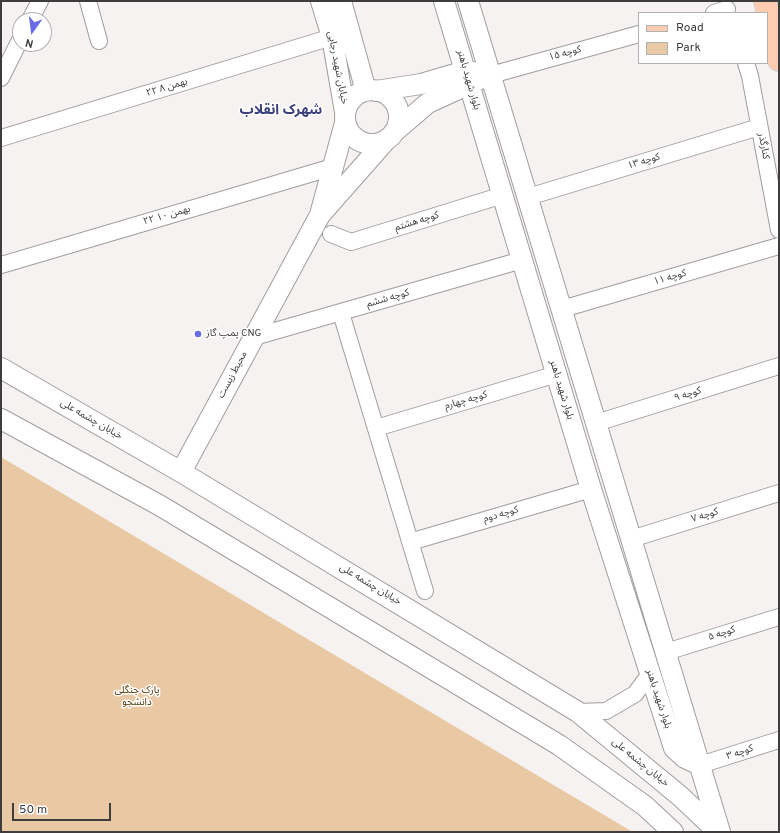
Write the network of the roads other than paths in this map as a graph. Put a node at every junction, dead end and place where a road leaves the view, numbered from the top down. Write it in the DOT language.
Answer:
graph roads {
  1 [pos="40,1"];
  2 [pos="88,1"];
  3 [pos="321,1"];
  4 [pos="341,1"];
  5 [pos="444,1"];
  6 [pos="468,1"];
  7 [pos="765,1"];
  8 [pos="34,12"];
  9 [pos="768,12"];
  10 [pos="768,14"];
  11 [pos="638,34"];
  12 [pos="332,37"];
  13 [pos="99,41"];
  14 [pos="14,52"];
  15 [pos="779,60"];
  16 [pos="746,64"];
  17 [pos="491,75"];
  18 [pos="467,77"];
  19 [pos="1,78"];
  20 [pos="371,91"];
  21 [pos="345,118"];
  22 [pos="759,127"];
  23 [pos="391,136"];
  24 [pos="1,138"];
  25 [pos="333,167"];
  26 [pos="503,195"];
  27 [pos="528,197"];
  28 [pos="320,215"];
  29 [pos="779,230"];
  30 [pos="331,234"];
  31 [pos="779,246"];
  32 [pos="522,260"];
  33 [pos="1,265"];
  34 [pos="562,309"];
  35 [pos="341,313"];
  36 [pos="254,337"];
  37 [pos="779,366"];
  38 [pos="1,368"];
  39 [pos="557,374"];
  40 [pos="1,419"];
  41 [pos="596,423"];
  42 [pos="376,428"];
  43 [pos="181,472"];
  44 [pos="591,489"];
  45 [pos="779,493"];
  46 [pos="631,539"];
  47 [pos="410,542"];
  48 [pos="424,591"];
  49 [pos="779,617"];
  50 [pos="666,652"];
  51 [pos="650,674"];
  52 [pos="578,712"];
  53 [pos="779,740"];
  54 [pos="700,765"];
  55 [pos="673,832"];
  56 [pos="719,832"];
  1 -- 8 [label="street"];
  2 -- 13 [label="street"];
  3 -- 12 [label="street, خیابان شهید رجایی"];
  4 -- 20 [label="street, خیابان شهید رجایی"];
  5 -- 18 [label="street, بلوار شهید باهنر"];
  6 -- 17 [label="street, بلوار شهید باهنر"];
  7 -- 9 [label="main road"];
  10 -- 15 [label="main road"];
  11 -- 17 [label="street, کوچه ۱۵"];
  12 -- 21 [label="street, خیابان شهید رجایی"];
  12 -- 24 [label="street, ۲۲ بهمن ۸"];
  14 -- 19 [label="street"];
  16 -- 22 [label="street, کنارگذر"];
  17 -- 18 [label="street"];
  17 -- 27 [label="street, بلوار شهید باهنر"];
  18 -- 20 [label="street"];
  18 -- 23 [label="street, محیط زیست"];
  18 -- 26 [label="street, بلوار شهید باهنر"];
  20 -- 21 [label="street"];
  20 -- 23 [label="street"];
  21 -- 23 [label="street"];
  21 -- 25 [label="street, محیط زیست"];
  22 -- 27 [label="street, کوچه ۱۳"];
  22 -- 29 [label="street, کنارگذر"];
  23 -- 28 [label="street, محیط زیست"];
  25 -- 28 [label="street, محیط زیست"];
  25 -- 33 [label="street, ۲۲ بهمن ۱۰"];
  26 -- 30 [label="street, کوچه هشتم"];
  26 -- 32 [label="street, بلوار شهید باهنر"];
  27 -- 34 [label="street, بلوار شهید باهنر"];
  28 -- 36 [label="street, محیط زیست"];
  31 -- 34 [label="street, کوچه ۱۱"];
  32 -- 35 [label="street, کوچه ششم"];
  32 -- 39 [label="street, بلوار شهید باهنر"];
  34 -- 41 [label="street, بلوار شهید باهنر"];
  35 -- 36 [label="street, کوچه ششم"];
  35 -- 42 [label="street"];
  36 -- 43 [label="street, محیط زیست"];
  37 -- 41 [label="street, کوچه ۹"];
  38 -- 43 [label="street, خیابان چشمه علی"];
  39 -- 42 [label="street, کوچه چهارم"];
  39 -- 44 [label="street, بلوار شهید باهنر"];
  40 -- 55 [label="street"];
  41 -- 46 [label="street, بلوار شهید باهنر"];
  42 -- 47 [label="street"];
  43 -- 52 [label="street, خیابان چشمه علی"];
  44 -- 47 [label="street, کوچه دوم"];
  44 -- 51 [label="street, بلوار شهید باهنر"];
  45 -- 46 [label="street, کوچه ۷"];
  46 -- 50 [label="street, بلوار شهید باهنر"];
  47 -- 48 [label="street"];
  49 -- 50 [label="street, کوچه ۵"];
  50 -- 54 [label="street, بلوار شهید باهنر"];
  51 -- 52 [label="street"];
  51 -- 54 [label="street, بلوار شهید باهنر"];
  52 -- 56 [label="street, خیابان چشمه علی"];
  53 -- 54 [label="street, کوچه ۳"];
  54 -- 56 [label="street, بلوار شهید باهنر"];
}
